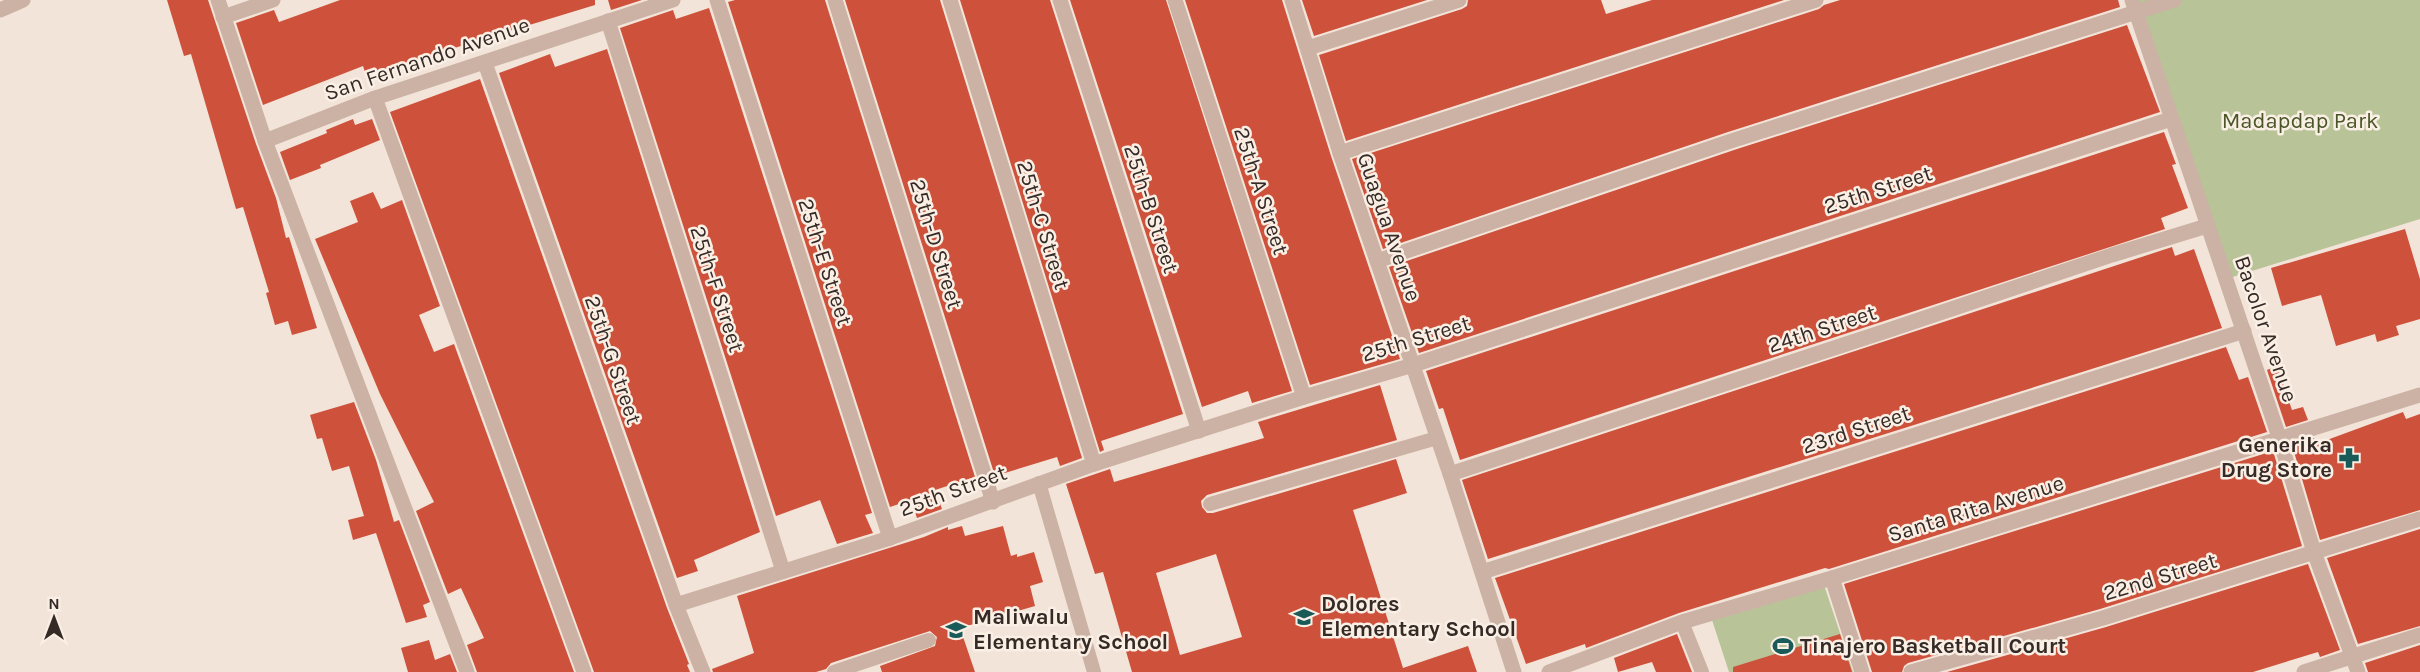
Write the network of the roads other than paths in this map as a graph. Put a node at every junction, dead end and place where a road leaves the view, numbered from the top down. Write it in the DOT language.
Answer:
graph roads {
  1 [pos="22,0"];
  2 [pos="218,0"];
  3 [pos="273,0"];
  4 [pos="673,0"];
  5 [pos="717,0"];
  6 [pos="835,0"];
  7 [pos="950,0"];
  8 [pos="1060,0"];
  9 [pos="1175,0"];
  10 [pos="1292,0"];
  11 [pos="1460,0"];
  12 [pos="1816,0"];
  13 [pos="2174,0"];
  14 [pos="2134,7"];
  15 [pos="0,10"];
  16 [pos="223,17"];
  17 [pos="608,21"];
  18 [pos="1308,48"];
  19 [pos="485,63"];
  20 [pos="375,98"];
  21 [pos="2171,119"];
  22 [pos="265,141"];
  23 [pos="1340,153"];
  24 [pos="2207,226"];
  25 [pos="1377,261"];
  26 [pos="2244,331"];
  27 [pos="1413,365"];
  28 [pos="2420,395"];
  29 [pos="1304,397"];
  30 [pos="1199,431"];
  31 [pos="2279,437"];
  32 [pos="1437,438"];
  33 [pos="1094,464"];
  34 [pos="1450,474"];
  35 [pos="1039,483"];
  36 [pos="993,502"];
  37 [pos="1210,504"];
  38 [pos="2420,519"];
  39 [pos="890,538"];
  40 [pos="2314,552"];
  41 [pos="783,571"];
  42 [pos="1482,572"];
  43 [pos="1832,578"];
  44 [pos="676,605"];
  45 [pos="1682,621"];
  46 [pos="2420,635"];
  47 [pos="929,640"];
  48 [pos="2353,657"];
  49 [pos="467,672"];
  50 [pos="584,672"];
  51 [pos="703,672"];
  52 [pos="834,672"];
  53 [pos="1094,672"];
  54 [pos="1514,672"];
  55 [pos="1549,672"];
  56 [pos="1702,672"];
  57 [pos="1862,672"];
  58 [pos="1911,672"];
  59 [pos="2304,672"];
  60 [pos="2358,672"];
  1 -- 15 [label="street"];
  2 -- 16 [label="street"];
  3 -- 16 [label="street"];
  4 -- 17 [label="street, San Fernando Avenue"];
  5 -- 39 [label="street, 25th-E Street"];
  6 -- 36 [label="street, 25th-D Street"];
  7 -- 33 [label="street, 25th-C Street"];
  8 -- 30 [label="street, 25th-B Street"];
  9 -- 29 [label="street, 25th-A Street"];
  10 -- 18 [label="street, Guagua Avenue"];
  11 -- 18 [label="street"];
  12 -- 23 [label="street"];
  13 -- 14 [label="street"];
  14 -- 21 [label="street, Bacolor Avenue"];
  14 -- 25 [label="street"];
  16 -- 22 [label="street"];
  17 -- 19 [label="street, San Fernando Avenue"];
  17 -- 41 [label="street, 25th-F Street"];
  18 -- 23 [label="street, Guagua Avenue"];
  19 -- 20 [label="street, San Fernando Avenue"];
  19 -- 44 [label="street, 25th-G Street"];
  20 -- 22 [label="street, San Fernando Avenue"];
  20 -- 50 [label="street"];
  21 -- 24 [label="street, Bacolor Avenue"];
  21 -- 27 [label="street, 25th Street"];
  22 -- 49 [label="street"];
  23 -- 25 [label="street, Guagua Avenue"];
  24 -- 26 [label="street, Bacolor Avenue"];
  24 -- 34 [label="street, 24th Street"];
  25 -- 27 [label="street, Guagua Avenue"];
  26 -- 31 [label="street, Bacolor Avenue"];
  26 -- 42 [label="street, 23rd Street"];
  27 -- 29 [label="street, 25th Street"];
  27 -- 32 [label="street, Guagua Avenue"];
  28 -- 31 [label="street, Santa Rita Avenue"];
  29 -- 30 [label="street, 25th Street"];
  30 -- 33 [label="street, 25th Street"];
  31 -- 40 [label="street, Bacolor Avenue"];
  31 -- 43 [label="street, Santa Rita Avenue"];
  32 -- 34 [label="street, Guagua Avenue"];
  32 -- 37 [label="lane"];
  33 -- 35 [label="street, 25th Street"];
  34 -- 42 [label="street, Guagua Avenue"];
  35 -- 36 [label="street, 25th Street"];
  35 -- 53 [label="lane"];
  36 -- 39 [label="street, 25th Street"];
  38 -- 40 [label="street, 22nd Street"];
  39 -- 41 [label="street, 25th Street"];
  40 -- 48 [label="street, Bacolor Avenue"];
  40 -- 58 [label="street, 22nd Street"];
  41 -- 44 [label="street, 25th Street"];
  42 -- 54 [label="street, Guagua Avenue"];
  43 -- 45 [label="street, Santa Rita Avenue"];
  43 -- 57 [label="street"];
  44 -- 51 [label="street, 25th-G Street"];
  45 -- 55 [label="street, Santa Rita Avenue"];
  45 -- 56 [label="lane"];
  46 -- 48 [label="street"];
  47 -- 52 [label="lane"];
  48 -- 59 [label="street"];
  48 -- 60 [label="street, Bacolor Avenue"];
}
